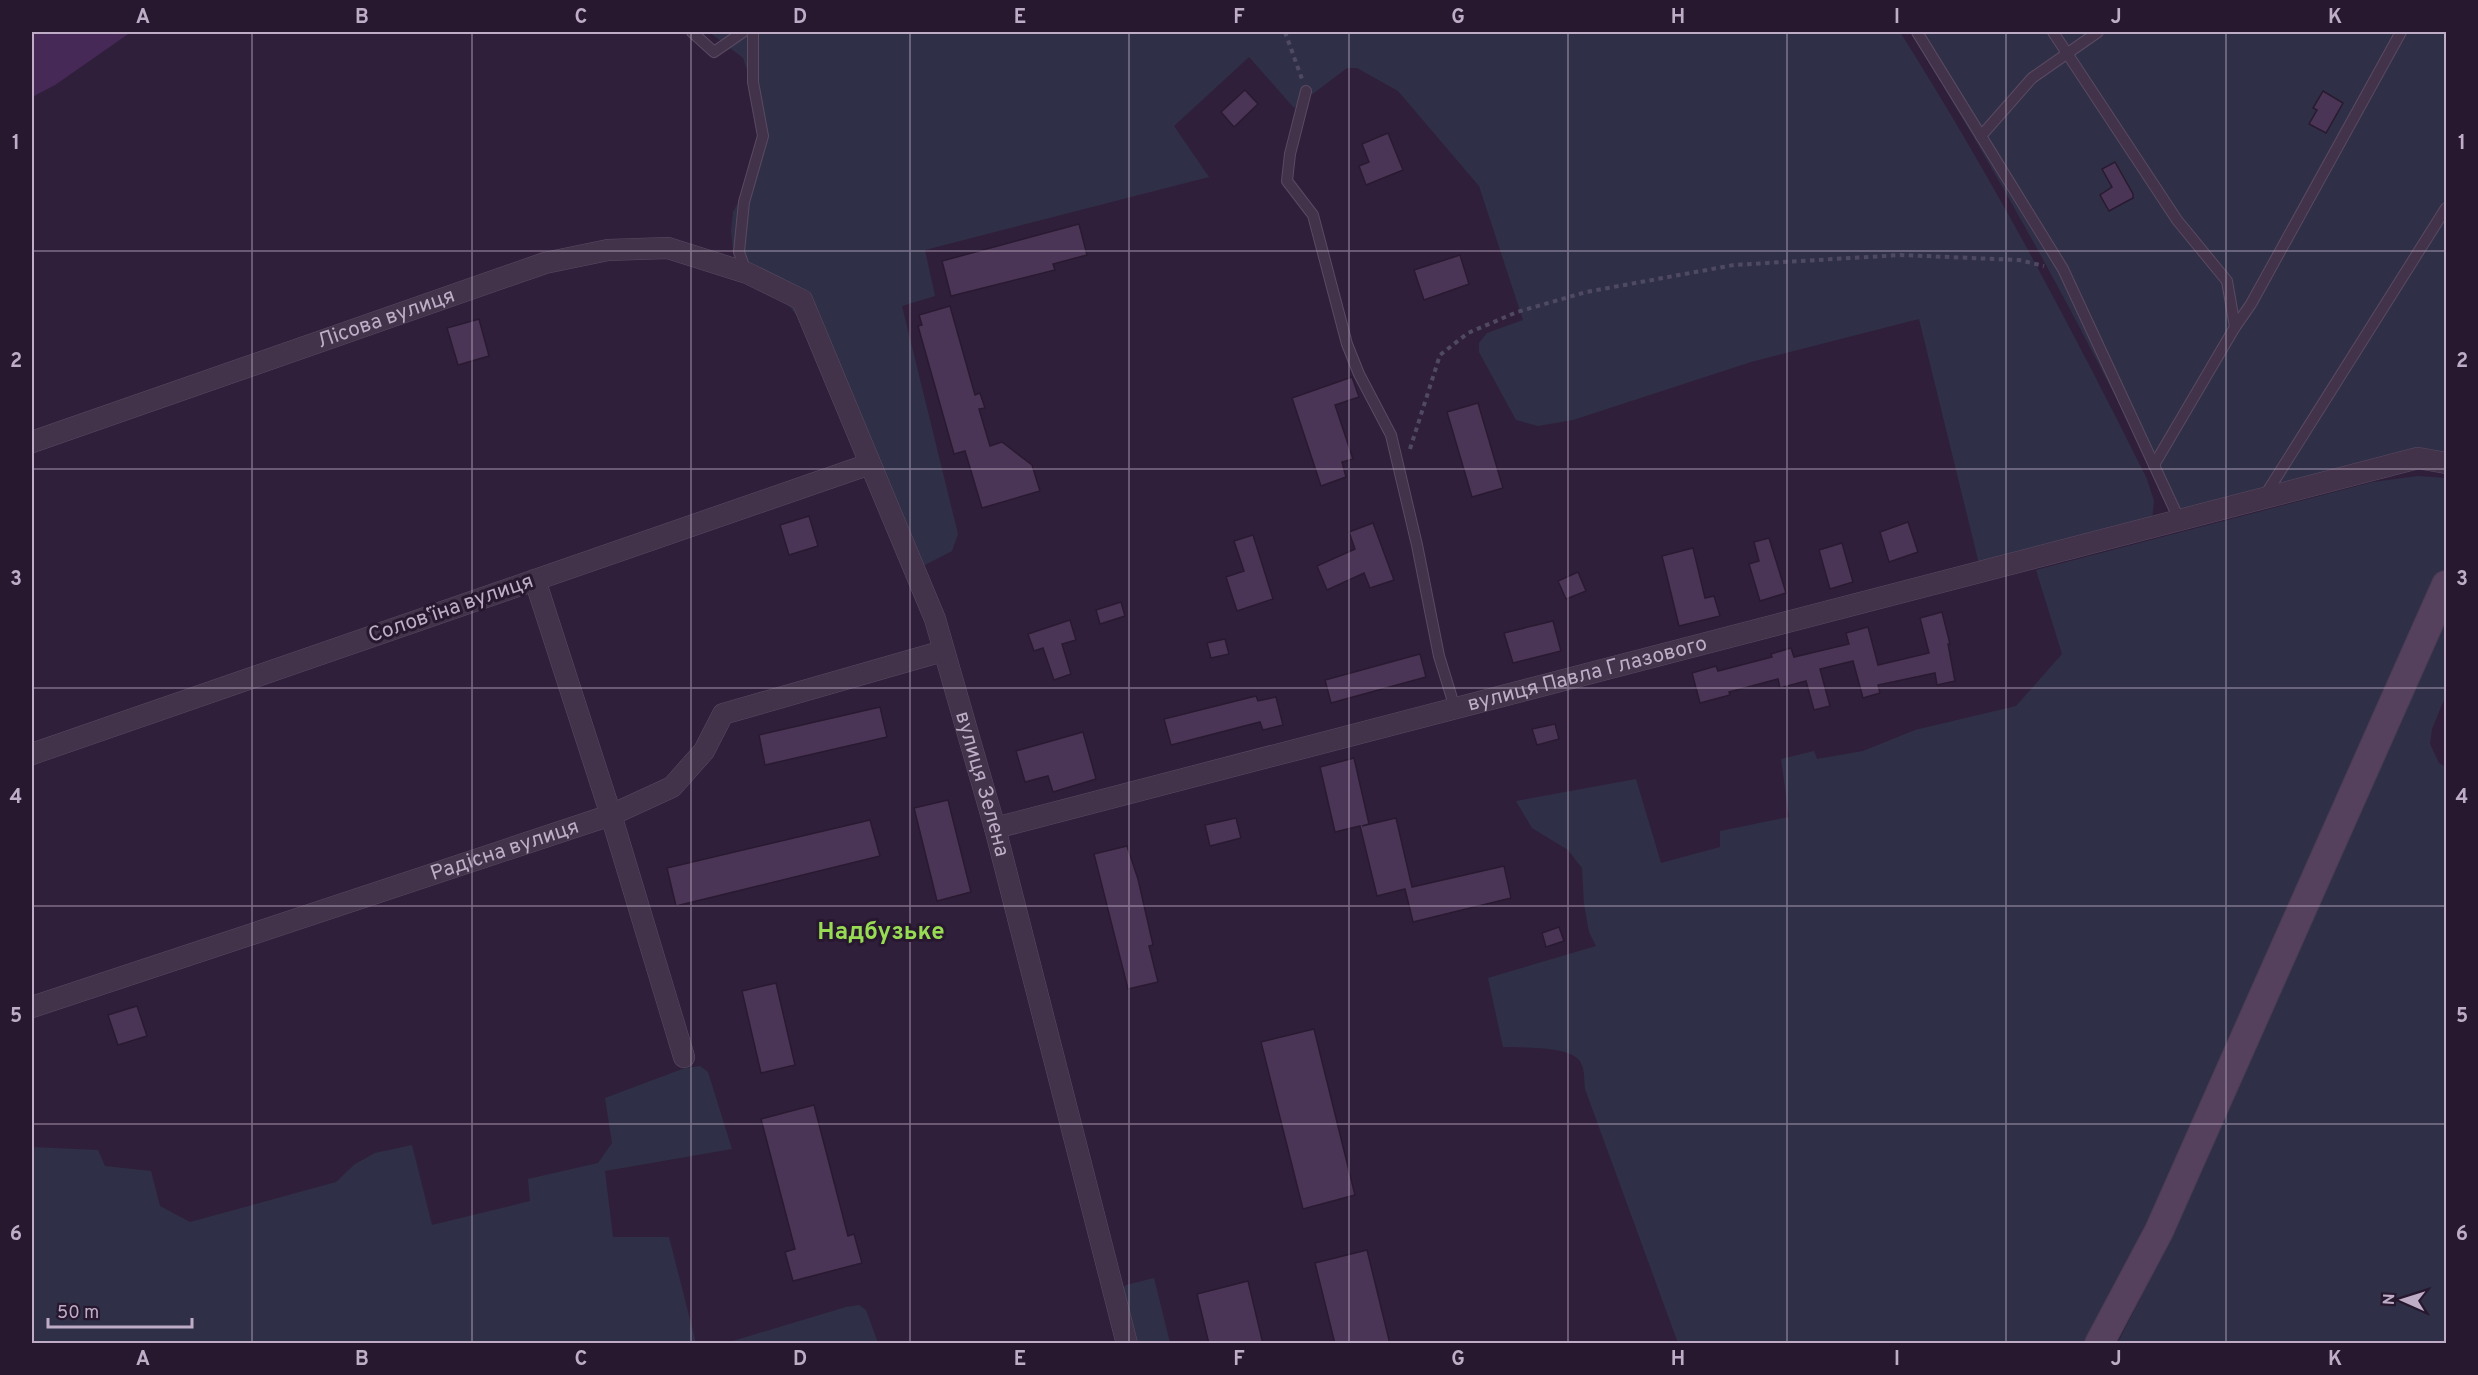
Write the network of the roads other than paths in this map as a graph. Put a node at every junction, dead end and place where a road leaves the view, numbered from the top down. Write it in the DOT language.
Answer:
graph roads {
  1 [pos="692,32"];
  2 [pos="743,32"];
  3 [pos="753,32"];
  4 [pos="1917,32"];
  5 [pos="2053,32"];
  6 [pos="2098,32"];
  7 [pos="2402,32"];
  8 [pos="2067,52"];
  9 [pos="1306,91"];
  10 [pos="1981,136"];
  11 [pos="2446,207"];
  12 [pos="747,273"];
  13 [pos="2235,327"];
  14 [pos="32,442"];
  15 [pos="2446,463"];
  16 [pos="870,464"];
  17 [pos="2154,465"];
  18 [pos="2263,498"];
  19 [pos="2179,519"];
  20 [pos="536,580"];
  21 [pos="2446,585"];
  22 [pos="943,651"];
  23 [pos="1455,708"];
  24 [pos="32,754"];
  25 [pos="611,815"];
  26 [pos="995,828"];
  27 [pos="32,1007"];
  28 [pos="684,1057"];
  29 [pos="1127,1344"];
  30 [pos="2098,1344"];
  1 -- 2 [label="lane"];
  3 -- 12 [label="lane"];
  4 -- 10 [label="lane"];
  5 -- 8 [label="lane"];
  6 -- 8 [label="lane"];
  7 -- 13 [label="lane"];
  8 -- 10 [label="lane"];
  8 -- 13 [label="lane"];
  9 -- 23 [label="lane"];
  10 -- 17 [label="lane"];
  11 -- 18 [label="lane"];
  12 -- 14 [label="street, Лісова вулиця"];
  12 -- 16 [label="street, вулиця Зелена"];
  13 -- 17 [label="lane"];
  15 -- 18 [label="street, вулиця Павла Глазового"];
  16 -- 20 [label="street, Соловʼїна вулиця"];
  16 -- 22 [label="street, вулиця Зелена"];
  17 -- 19 [label="lane"];
  18 -- 19 [label="street, вулиця Павла Глазового"];
  19 -- 23 [label="street, вулиця Павла Глазового"];
  20 -- 24 [label="street, Соловʼїна вулиця"];
  20 -- 25 [label="street"];
  21 -- 30 [label="main road"];
  22 -- 25 [label="street, Радісна вулиця"];
  22 -- 26 [label="street, вулиця Зелена"];
  23 -- 26 [label="street, вулиця Павла Глазового"];
  25 -- 27 [label="street, Радісна вулиця"];
  25 -- 28 [label="street"];
  26 -- 29 [label="street, вулиця Зелена"];
}
